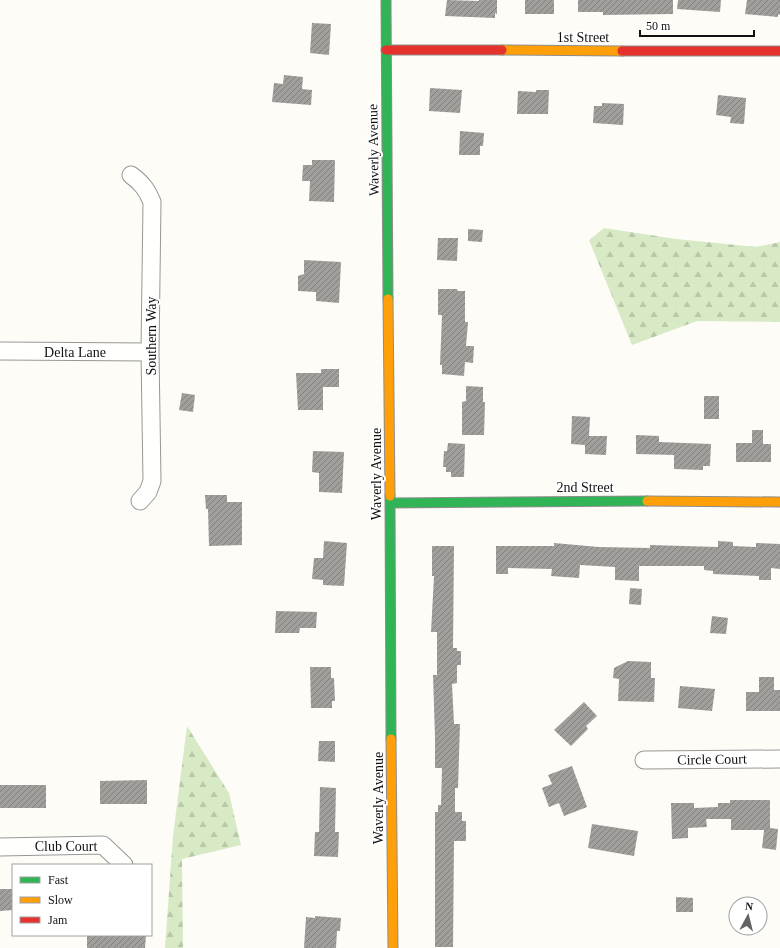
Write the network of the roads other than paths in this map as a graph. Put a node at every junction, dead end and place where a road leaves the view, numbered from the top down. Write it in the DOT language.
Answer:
graph roads {
  1 [pos="386,0"];
  2 [pos="386,50"];
  3 [pos="780,51"];
  4 [pos="131,175"];
  5 [pos="0,352"];
  6 [pos="150,352"];
  7 [pos="140,501"];
  8 [pos="780,502"];
  9 [pos="390,503"];
  10 [pos="780,759"];
  11 [pos="644,760"];
  12 [pos="0,847"];
  13 [pos="123,864"];
  14 [pos="393,948"];
  1 -- 2 [label="street, Waverly Avenue"];
  2 -- 3 [label="street, 1st Street"];
  2 -- 9 [label="street, Waverly Avenue"];
  4 -- 6 [label="street, Southern Way"];
  5 -- 6 [label="street, Delta Lane"];
  6 -- 7 [label="street, Southern Way"];
  8 -- 9 [label="street, 2nd Street"];
  9 -- 14 [label="street, Waverly Avenue"];
  10 -- 11 [label="street, Circle Court"];
  12 -- 13 [label="street, Club Court"];
}
